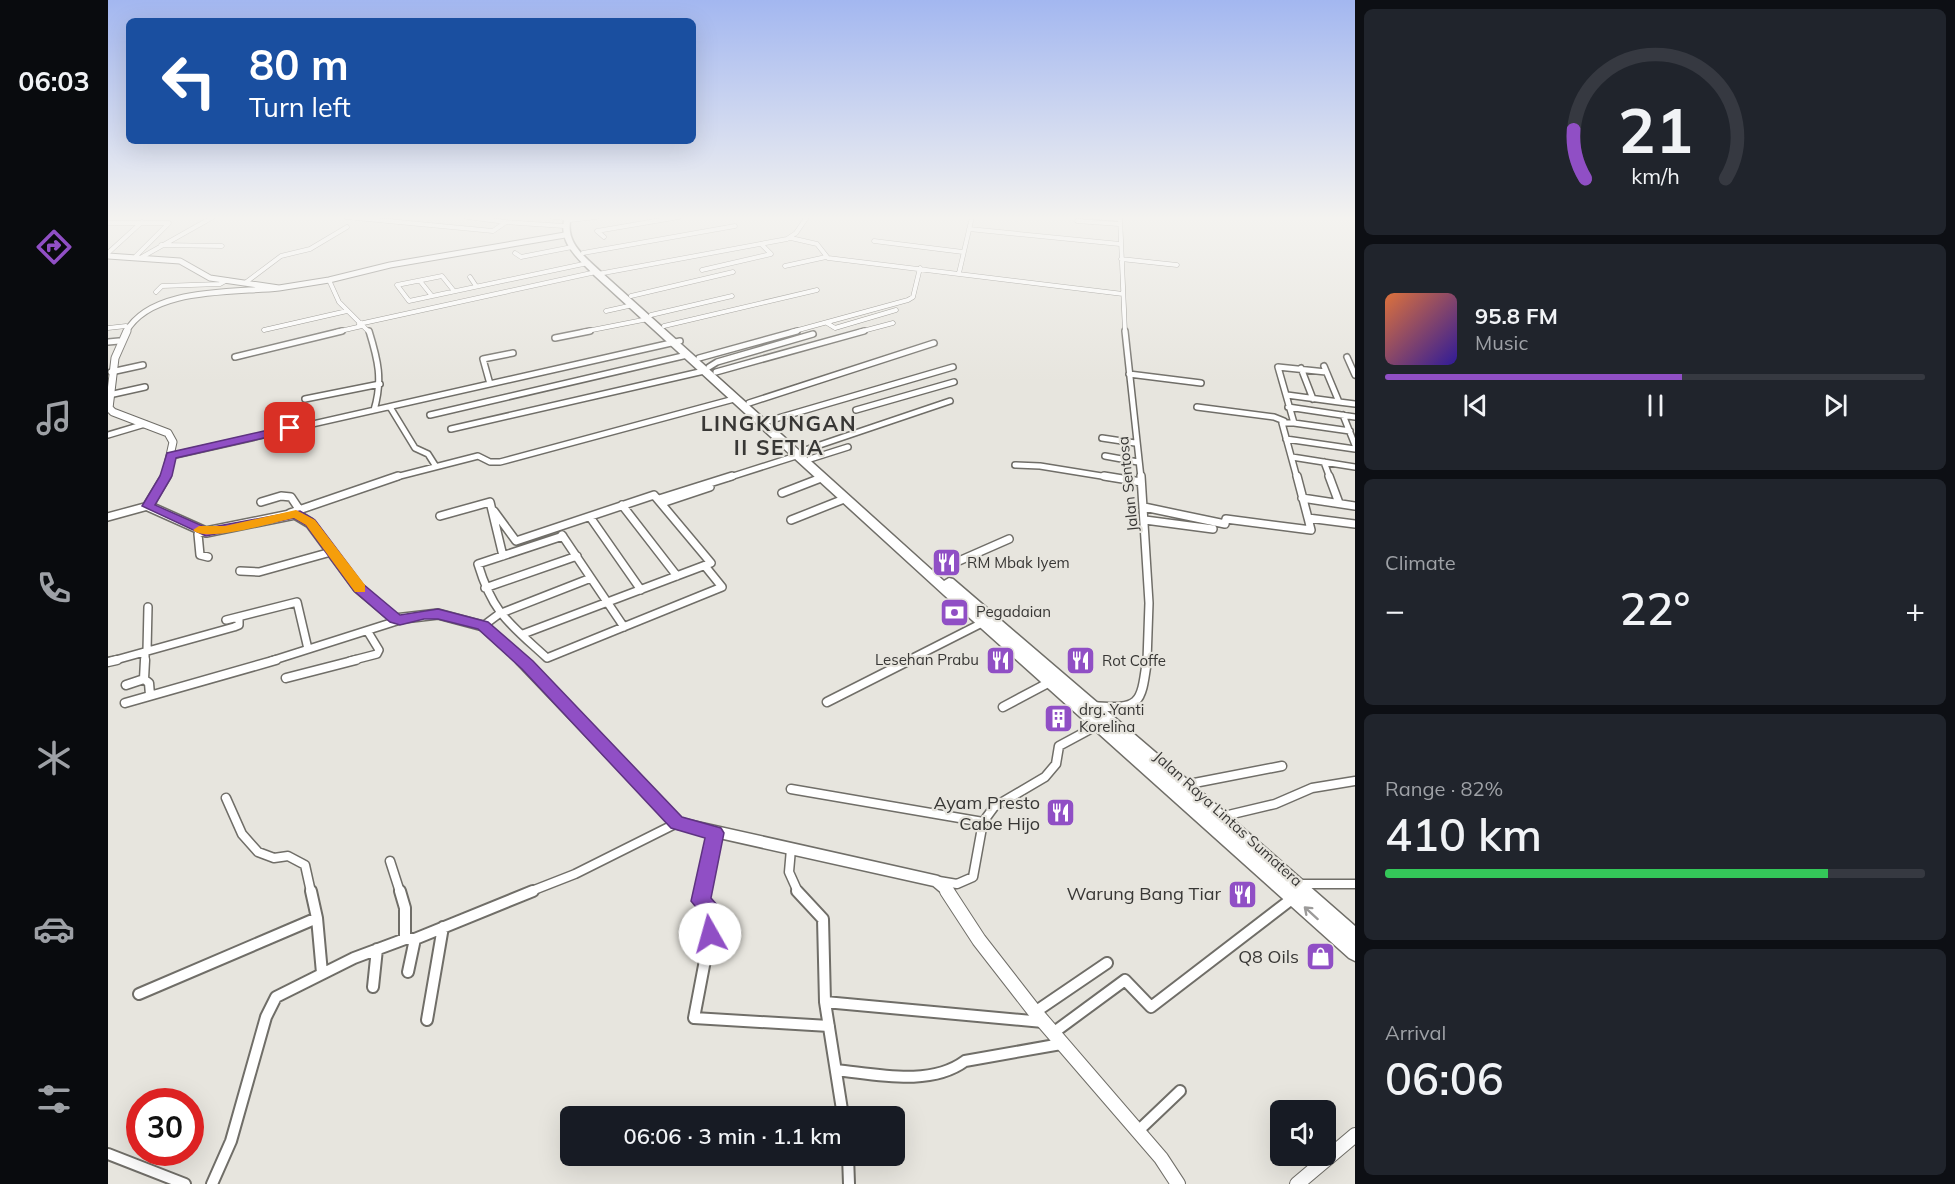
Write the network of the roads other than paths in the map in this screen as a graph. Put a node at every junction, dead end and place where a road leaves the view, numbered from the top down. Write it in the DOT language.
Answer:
graph roads {
  1 [pos="199,272"];
  2 [pos="259,272"];
  3 [pos="361,272"];
  4 [pos="537,272"];
  5 [pos="558,272"];
  6 [pos="568,272"];
  7 [pos="599,272"];
  8 [pos="734,272"];
  9 [pos="919,272"];
  10 [pos="953,272"];
  11 [pos="1122,272"];
  12 [pos="959,273"];
  13 [pos="470,277"];
  14 [pos="227,280"];
  15 [pos="329,280"];
  16 [pos="420,281"];
  17 [pos="245,283"];
  18 [pos="476,286"];
  19 [pos="279,288"];
  20 [pos="467,289"];
  21 [pos="817,290"];
  22 [pos="454,291"];
  23 [pos="156,292"];
  24 [pos="1123,294"];
  25 [pos="432,296"];
  26 [pos="732,296"];
  27 [pos="632,300"];
  28 [pos="896,309"];
  29 [pos="347,311"];
  30 [pos="606,311"];
  31 [pos="650,317"];
  32 [pos="827,322"];
  33 [pos="893,323"];
  34 [pos="361,325"];
  35 [pos="126,326"];
  36 [pos="664,326"];
  37 [pos="108,328"];
  38 [pos="264,330"];
  39 [pos="813,334"];
  40 [pos="555,338"];
  41 [pos="113,342"];
  42 [pos="676,342"];
  43 [pos="933,343"];
  44 [pos="513,353"];
  45 [pos="236,357"];
  46 [pos="693,357"];
  47 [pos="1350,360"];
  48 [pos="110,361"];
  49 [pos="143,365"];
  50 [pos="953,367"];
  51 [pos="1301,368"];
  52 [pos="710,370"];
  53 [pos="1129,374"];
  54 [pos="1355,375"];
  55 [pos="110,378"];
  56 [pos="954,382"];
  57 [pos="1201,383"];
  58 [pos="380,384"];
  59 [pos="490,384"];
  60 [pos="145,387"];
  61 [pos="109,395"];
  62 [pos="1287,395"];
  63 [pos="305,399"];
  64 [pos="734,399"];
  65 [pos="1313,399"];
  66 [pos="950,401"];
  67 [pos="108,402"];
  68 [pos="1339,402"];
  69 [pos="749,403"];
  70 [pos="1355,404"];
  71 [pos="390,407"];
  72 [pos="1197,407"];
  73 [pos="1288,407"];
  74 [pos="374,410"];
  75 [pos="856,410"];
  76 [pos="430,414"];
  77 [pos="1343,415"];
  78 [pos="1355,417"];
  79 [pos="768,421"];
  80 [pos="1284,421"];
  81 [pos="1294,423"];
  82 [pos="145,424"];
  83 [pos="451,429"];
  84 [pos="1350,431"];
  85 [pos="108,435"];
  86 [pos="1102,438"];
  87 [pos="1286,439"];
  88 [pos="1135,443"];
  89 [pos="848,447"];
  90 [pos="1355,447"];
  91 [pos="802,455"];
  92 [pos="171,456"];
  93 [pos="1105,456"];
  94 [pos="1292,457"];
  95 [pos="1138,462"];
  96 [pos="1324,462"];
  97 [pos="435,465"];
  98 [pos="1015,465"];
  99 [pos="1355,467"];
  100 [pos="821,478"];
  101 [pos="1141,482"];
  102 [pos="782,493"];
  103 [pos="1302,498"];
  104 [pos="844,499"];
  105 [pos="661,501"];
  106 [pos="261,502"];
  107 [pos="1339,503"];
  108 [pos="622,505"];
  109 [pos="148,506"];
  110 [pos="1355,506"];
  111 [pos="1144,507"];
  112 [pos="295,511"];
  113 [pos="494,511"];
  114 [pos="441,516"];
  115 [pos="108,517"];
  116 [pos="590,517"];
  117 [pos="1308,518"];
  118 [pos="791,520"];
  119 [pos="1145,520"];
  120 [pos="1355,524"];
  121 [pos="556,528"];
  122 [pos="1213,529"];
  123 [pos="202,532"];
  124 [pos="563,536"];
  125 [pos="1009,539"];
  126 [pos="331,552"];
  127 [pos="503,556"];
  128 [pos="577,556"];
  129 [pos="208,557"];
  130 [pos="705,566"];
  131 [pos="240,571"];
  132 [pos="936,572"];
  133 [pos="677,576"];
  134 [pos="591,578"];
  135 [pos="485,588"];
  136 [pos="641,590"];
  137 [pos="607,603"];
  138 [pos="148,607"];
  139 [pos="499,614"];
  140 [pos="239,617"];
  141 [pos="225,620"];
  142 [pos="400,620"];
  143 [pos="982,623"];
  144 [pos="483,626"];
  145 [pos="624,627"];
  146 [pos="368,632"];
  147 [pos="523,634"];
  148 [pos="308,649"];
  149 [pos="146,651"];
  150 [pos="108,662"];
  151 [pos="286,678"];
  152 [pos="144,679"];
  153 [pos="1050,682"];
  154 [pos="126,685"];
  155 [pos="150,695"];
  156 [pos="827,702"];
  157 [pos="125,703"];
  158 [pos="1093,706"];
  159 [pos="1003,707"];
  160 [pos="1078,707"];
  161 [pos="1098,724"];
  162 [pos="1282,766"];
  163 [pos="1355,781"];
  164 [pos="1184,785"];
  165 [pos="791,789"];
  166 [pos="226,798"];
  167 [pos="1220,817"];
  168 [pos="983,822"];
  169 [pos="677,823"];
  170 [pos="715,833"];
  171 [pos="791,849"];
  172 [pos="390,861"];
  173 [pos="936,880"];
  174 [pos="1295,884"];
  175 [pos="1355,884"];
  176 [pos="1294,897"];
  177 [pos="317,918"];
  178 [pos="442,927"];
  179 [pos="1355,937"];
  180 [pos="410,939"];
  181 [pos="377,950"];
  182 [pos="1355,952"];
  183 [pos="1107,963"];
  184 [pos="408,972"];
  185 [pos="322,974"];
  186 [pos="373,987"];
  187 [pos="139,994"];
  188 [pos="825,1002"];
  189 [pos="1035,1012"];
  190 [pos="427,1020"];
  191 [pos="1043,1022"];
  192 [pos="829,1026"];
  193 [pos="1053,1033"];
  194 [pos="1063,1044"];
  195 [pos="836,1070"];
  196 [pos="1180,1091"];
  197 [pos="841,1106"];
  198 [pos="1138,1131"];
  199 [pos="1355,1135"];
  200 [pos="108,1154"];
  201 [pos="848,1166"];
  202 [pos="184,1184"];
  203 [pos="212,1184"];
  204 [pos="849,1184"];
  205 [pos="1178,1184"];
  206 [pos="1297,1184"];
  1 -- 14 [label="street"];
  2 -- 17 [label="street"];
  3 -- 15 [label="street"];
  4 -- 18 [label="street"];
  5 -- 20 [label="street"];
  6 -- 34 [label="street"];
  7 -- 27 [label="highway, Jalan Raya Lintas Sumatera"];
  8 -- 27 [label="street"];
  9 -- 32 [label="street"];
  10 -- 12 [label="street"];
  11 -- 24 [label="street, Jalan Sentosa"];
  12 -- 24 [label="street"];
  13 -- 18 [label="street"];
  14 -- 17 [label="street"];
  14 -- 23 [label="street"];
  15 -- 19 [label="street"];
  15 -- 29 [label="street"];
  16 -- 22 [label="street"];
  16 -- 25 [label="street"];
  16 -- 25 [label="street"];
  17 -- 19 [label="street"];
  18 -- 20 [label="street"];
  19 -- 35 [label="street"];
  20 -- 22 [label="street"];
  21 -- 36 [label="street"];
  22 -- 25 [label="street"];
  24 -- 53 [label="street, Jalan Sentosa"];
  26 -- 31 [label="street"];
  27 -- 30 [label="street"];
  27 -- 31 [label="highway, Jalan Raya Lintas Sumatera"];
  28 -- 32 [label="street"];
  29 -- 34 [label="street"];
  29 -- 38 [label="street"];
  31 -- 36 [label="highway, Jalan Raya Lintas Sumatera"];
  31 -- 40 [label="street"];
  31 -- 42 [label="highway, Jalan Raya Lintas Sumatera"];
  32 -- 46 [label="street"];
  33 -- 52 [label="street"];
  34 -- 45 [label="street"];
  34 -- 58 [label="street"];
  35 -- 37 [label="street"];
  35 -- 41 [label="street"];
  36 -- 42 [label="highway, Jalan Raya Lintas Sumatera"];
  39 -- 52 [label="street"];
  41 -- 48 [label="street"];
  42 -- 46 [label="highway, Jalan Raya Lintas Sumatera"];
  42 -- 59 [label="street"];
  43 -- 69 [label="street"];
  44 -- 59 [label="street"];
  46 -- 52 [label="highway, Jalan Raya Lintas Sumatera"];
  46 -- 76 [label="street"];
  47 -- 54 [label="street"];
  48 -- 55 [label="street"];
  49 -- 55 [label="street"];
  50 -- 79 [label="street"];
  51 -- 62 [label="street"];
  51 -- 65 [label="street"];
  51 -- 68 [label="street"];
  52 -- 64 [label="highway, Jalan Raya Lintas Sumatera"];
  52 -- 69 [label="highway, Jalan Raya Lintas Sumatera"];
  52 -- 83 [label="street"];
  53 -- 57 [label="street"];
  53 -- 88 [label="street, Jalan Sentosa"];
  55 -- 61 [label="street"];
  56 -- 75 [label="street"];
  58 -- 63 [label="street"];
  58 -- 74 [label="street"];
  59 -- 71 [label="street"];
  60 -- 61 [label="street"];
  61 -- 67 [label="street"];
  62 -- 65 [label="street"];
  62 -- 73 [label="street"];
  64 -- 91 [label="highway, Jalan Raya Lintas Sumatera"];
  64 -- 97 [label="street"];
  65 -- 68 [label="street"];
  66 -- 91 [label="street"];
  67 -- 82 [label="street"];
  68 -- 70 [label="street"];
  69 -- 79 [label="highway, Jalan Raya Lintas Sumatera"];
  71 -- 74 [label="street"];
  71 -- 97 [label="street"];
  72 -- 80 [label="street"];
  73 -- 77 [label="street"];
  73 -- 81 [label="street"];
  74 -- 92 [label="street"];
  77 -- 78 [label="street"];
  77 -- 84 [label="street"];
  79 -- 91 [label="highway, Jalan Raya Lintas Sumatera"];
  80 -- 81 [label="street"];
  80 -- 87 [label="street"];
  81 -- 84 [label="street"];
  82 -- 85 [label="street"];
  82 -- 92 [label="street"];
  84 -- 90 [label="street"];
  86 -- 88 [label="street"];
  87 -- 90 [label="street"];
  87 -- 94 [label="street"];
  88 -- 95 [label="street, Jalan Sentosa"];
  89 -- 91 [label="street"];
  91 -- 100 [label="highway, Jalan Raya Lintas Sumatera"];
  91 -- 105 [label="street"];
  91 -- 132 [label="highway, Jalan Raya Lintas Sumatera"];
  92 -- 109 [label="street"];
  93 -- 95 [label="street"];
  94 -- 96 [label="street"];
  94 -- 103 [label="street"];
  95 -- 101 [label="street, Jalan Sentosa"];
  96 -- 99 [label="street"];
  96 -- 107 [label="street"];
  97 -- 112 [label="street"];
  98 -- 101 [label="street"];
  100 -- 102 [label="street"];
  100 -- 104 [label="highway, Jalan Raya Lintas Sumatera"];
  101 -- 111 [label="street, Jalan Sentosa"];
  103 -- 107 [label="street"];
  103 -- 117 [label="street"];
  104 -- 118 [label="street"];
  104 -- 143 [label="highway, Jalan Raya Lintas Sumatera"];
  105 -- 108 [label="street"];
  105 -- 130 [label="street"];
  106 -- 112 [label="street"];
  107 -- 110 [label="street"];
  108 -- 116 [label="street"];
  108 -- 133 [label="street"];
  109 -- 115 [label="street"];
  109 -- 123 [label="street"];
  111 -- 117 [label="street"];
  111 -- 119 [label="street, Jalan Sentosa"];
  112 -- 123 [label="street"];
  112 -- 126 [label="street"];
  113 -- 114 [label="street"];
  113 -- 121 [label="street"];
  113 -- 127 [label="street"];
  116 -- 121 [label="street"];
  116 -- 136 [label="street"];
  117 -- 120 [label="street"];
  119 -- 122 [label="street"];
  119 -- 158 [label="street, Jalan Sentosa"];
  121 -- 124 [label="street"];
  123 -- 129 [label="street"];
  124 -- 127 [label="street"];
  124 -- 128 [label="street"];
  125 -- 132 [label="street"];
  126 -- 131 [label="street"];
  126 -- 142 [label="street"];
  127 -- 135 [label="street"];
  128 -- 134 [label="street"];
  128 -- 135 [label="street"];
  130 -- 133 [label="street"];
  130 -- 145 [label="street"];
  132 -- 158 [label="highway, Jalan Raya Lintas Sumatera"];
  133 -- 136 [label="street"];
  134 -- 137 [label="street"];
  134 -- 139 [label="street"];
  135 -- 139 [label="street"];
  136 -- 137 [label="street"];
  137 -- 145 [label="street"];
  137 -- 147 [label="street"];
  138 -- 149 [label="street"];
  139 -- 144 [label="street"];
  139 -- 147 [label="street"];
  140 -- 141 [label="street"];
  140 -- 148 [label="street"];
  140 -- 149 [label="street"];
  142 -- 144 [label="street"];
  142 -- 146 [label="street"];
  143 -- 153 [label="highway, Jalan Raya Lintas Sumatera"];
  143 -- 156 [label="street"];
  144 -- 169 [label="street"];
  145 -- 147 [label="street"];
  146 -- 148 [label="street"];
  146 -- 151 [label="street"];
  148 -- 155 [label="street"];
  149 -- 150 [label="street"];
  149 -- 152 [label="street"];
  152 -- 154 [label="street"];
  152 -- 155 [label="street"];
  153 -- 159 [label="street"];
  153 -- 160 [label="highway, Jalan Raya Lintas Sumatera"];
  155 -- 157 [label="street"];
  158 -- 160 [label="street"];
  158 -- 164 [label="highway, Jalan Raya Lintas Sumatera"];
  160 -- 161 [label="highway, Jalan Raya Lintas Sumatera"];
  161 -- 168 [label="street"];
  161 -- 176 [label="highway, Jalan Raya Lintas Sumatera"];
  162 -- 164 [label="street"];
  163 -- 167 [label="street"];
  164 -- 167 [label="highway, Jalan Raya Lintas Sumatera"];
  165 -- 168 [label="street"];
  166 -- 177 [label="street"];
  167 -- 174 [label="highway, Jalan Raya Lintas Sumatera"];
  168 -- 173 [label="street"];
  169 -- 170 [label="street"];
  169 -- 178 [label="street"];
  170 -- 171 [label="street"];
  170 -- 192 [label="street"];
  171 -- 173 [label="street"];
  171 -- 188 [label="street"];
  172 -- 180 [label="street"];
  173 -- 189 [label="street"];
  174 -- 175 [label="street"];
  174 -- 179 [label="highway, Jalan Raya Lintas Sumatera"];
  182 -- 176 [label="highway, Jalan Raya Lintas Sumatera, one-way"];
  176 -- 193 [label="street"];
  177 -- 185 [label="street"];
  177 -- 187 [label="street"];
  178 -- 180 [label="street"];
  178 -- 190 [label="street"];
  180 -- 181 [label="street"];
  180 -- 184 [label="street"];
  181 -- 185 [label="street"];
  181 -- 186 [label="street"];
  183 -- 189 [label="street"];
  185 -- 203 [label="street"];
  188 -- 191 [label="street"];
  188 -- 192 [label="street"];
  189 -- 191 [label="street"];
  191 -- 193 [label="street"];
  192 -- 195 [label="street"];
  193 -- 194 [label="street"];
  194 -- 195 [label="street"];
  194 -- 198 [label="street"];
  195 -- 197 [label="street"];
  196 -- 198 [label="street"];
  198 -- 205 [label="street"];
  199 -- 206 [label="street"];
  200 -- 202 [label="street"];
  201 -- 204 [label="street"];
}
